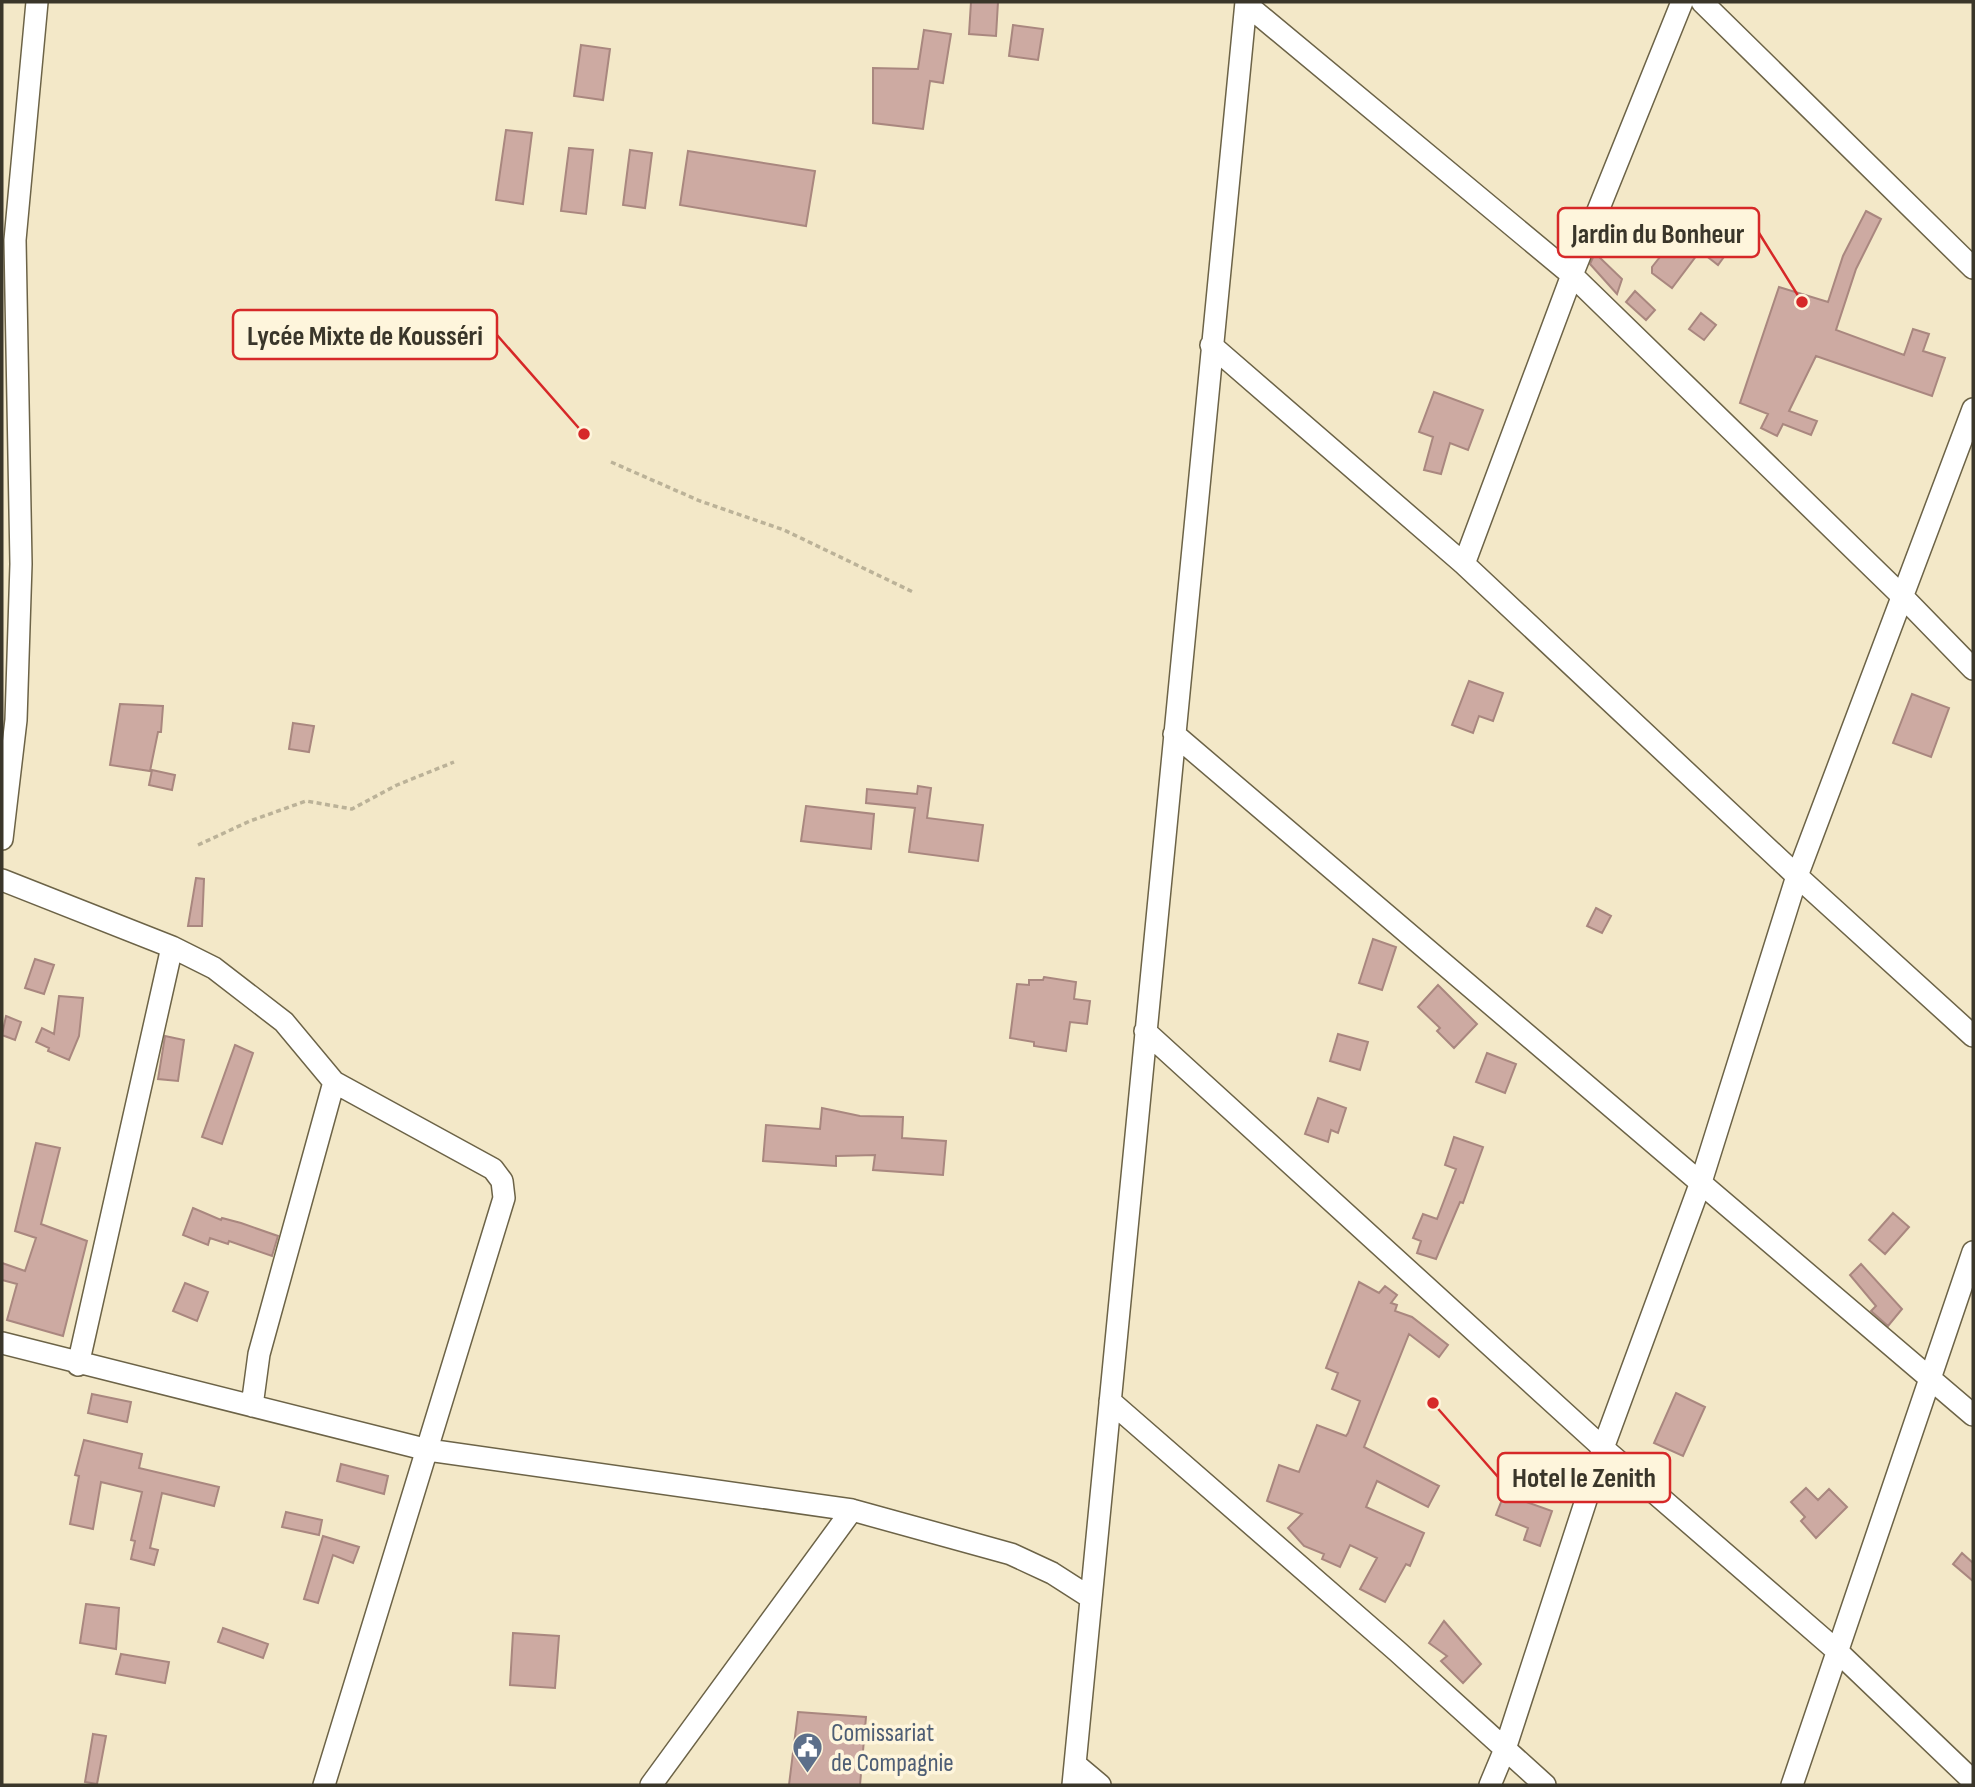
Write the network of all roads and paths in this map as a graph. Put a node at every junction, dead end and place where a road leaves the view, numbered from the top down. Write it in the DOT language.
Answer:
graph roads {
  1 [pos="37,2"];
  2 [pos="1682,2"];
  3 [pos="1702,2"];
  4 [pos="1246,3"];
  5 [pos="8,246"];
  6 [pos="1973,268"];
  7 [pos="1572,275"];
  8 [pos="1211,345"];
  9 [pos="1973,409"];
  10 [pos="611,462"];
  11 [pos="10,519"];
  12 [pos="1464,564"];
  13 [pos="913,592"];
  14 [pos="1904,598"];
  15 [pos="1973,669"];
  16 [pos="1174,734"];
  17 [pos="454,762"];
  18 [pos="2,839"];
  19 [pos="198,845"];
  20 [pos="1797,876"];
  21 [pos="2,880"];
  22 [pos="172,947"];
  23 [pos="1145,1031"];
  24 [pos="1973,1036"];
  25 [pos="334,1082"];
  26 [pos="1701,1182"];
  27 [pos="1973,1252"];
  28 [pos="2,1343"];
  29 [pos="78,1365"];
  30 [pos="1931,1381"];
  31 [pos="1110,1401"];
  32 [pos="252,1406"];
  33 [pos="1973,1415"];
  34 [pos="1603,1448"];
  35 [pos="428,1450"];
  36 [pos="852,1510"];
  37 [pos="1091,1598"];
  38 [pos="1836,1650"];
  39 [pos="1505,1749"];
  40 [pos="1074,1775"];
  41 [pos="1973,1781"];
  42 [pos="324,1785"];
  43 [pos="651,1785"];
  44 [pos="1100,1785"];
  45 [pos="1490,1785"];
  46 [pos="1545,1785"];
  47 [pos="1792,1785"];
  1 -- 5 [label="street"];
  2 -- 7 [label="street"];
  3 -- 6 [label="street"];
  4 -- 7 [label="street"];
  4 -- 8 [label="street"];
  5 -- 11 [label="street"];
  7 -- 12 [label="street"];
  7 -- 14 [label="street"];
  8 -- 12 [label="street"];
  8 -- 16 [label="street"];
  9 -- 14 [label="street"];
  10 -- 13 [label="path"];
  11 -- 18 [label="street"];
  12 -- 20 [label="street"];
  14 -- 15 [label="street"];
  14 -- 20 [label="street"];
  16 -- 23 [label="street"];
  16 -- 26 [label="street"];
  17 -- 19 [label="path"];
  20 -- 24 [label="street"];
  20 -- 26 [label="street"];
  21 -- 22 [label="street"];
  22 -- 25 [label="street"];
  22 -- 29 [label="street"];
  23 -- 31 [label="street"];
  23 -- 34 [label="street"];
  25 -- 32 [label="street"];
  25 -- 35 [label="street"];
  26 -- 30 [label="street"];
  26 -- 34 [label="street"];
  27 -- 30 [label="street"];
  28 -- 29 [label="street"];
  29 -- 32 [label="street"];
  30 -- 33 [label="street"];
  30 -- 38 [label="street"];
  31 -- 37 [label="street"];
  31 -- 39 [label="street"];
  32 -- 35 [label="street"];
  34 -- 38 [label="street"];
  34 -- 39 [label="street"];
  35 -- 36 [label="street"];
  35 -- 42 [label="street"];
  36 -- 37 [label="street"];
  36 -- 43 [label="street"];
  37 -- 40 [label="street"];
  38 -- 41 [label="street"];
  38 -- 47 [label="street"];
  39 -- 45 [label="street"];
  39 -- 46 [label="street"];
  40 -- 44 [label="street"];
}
